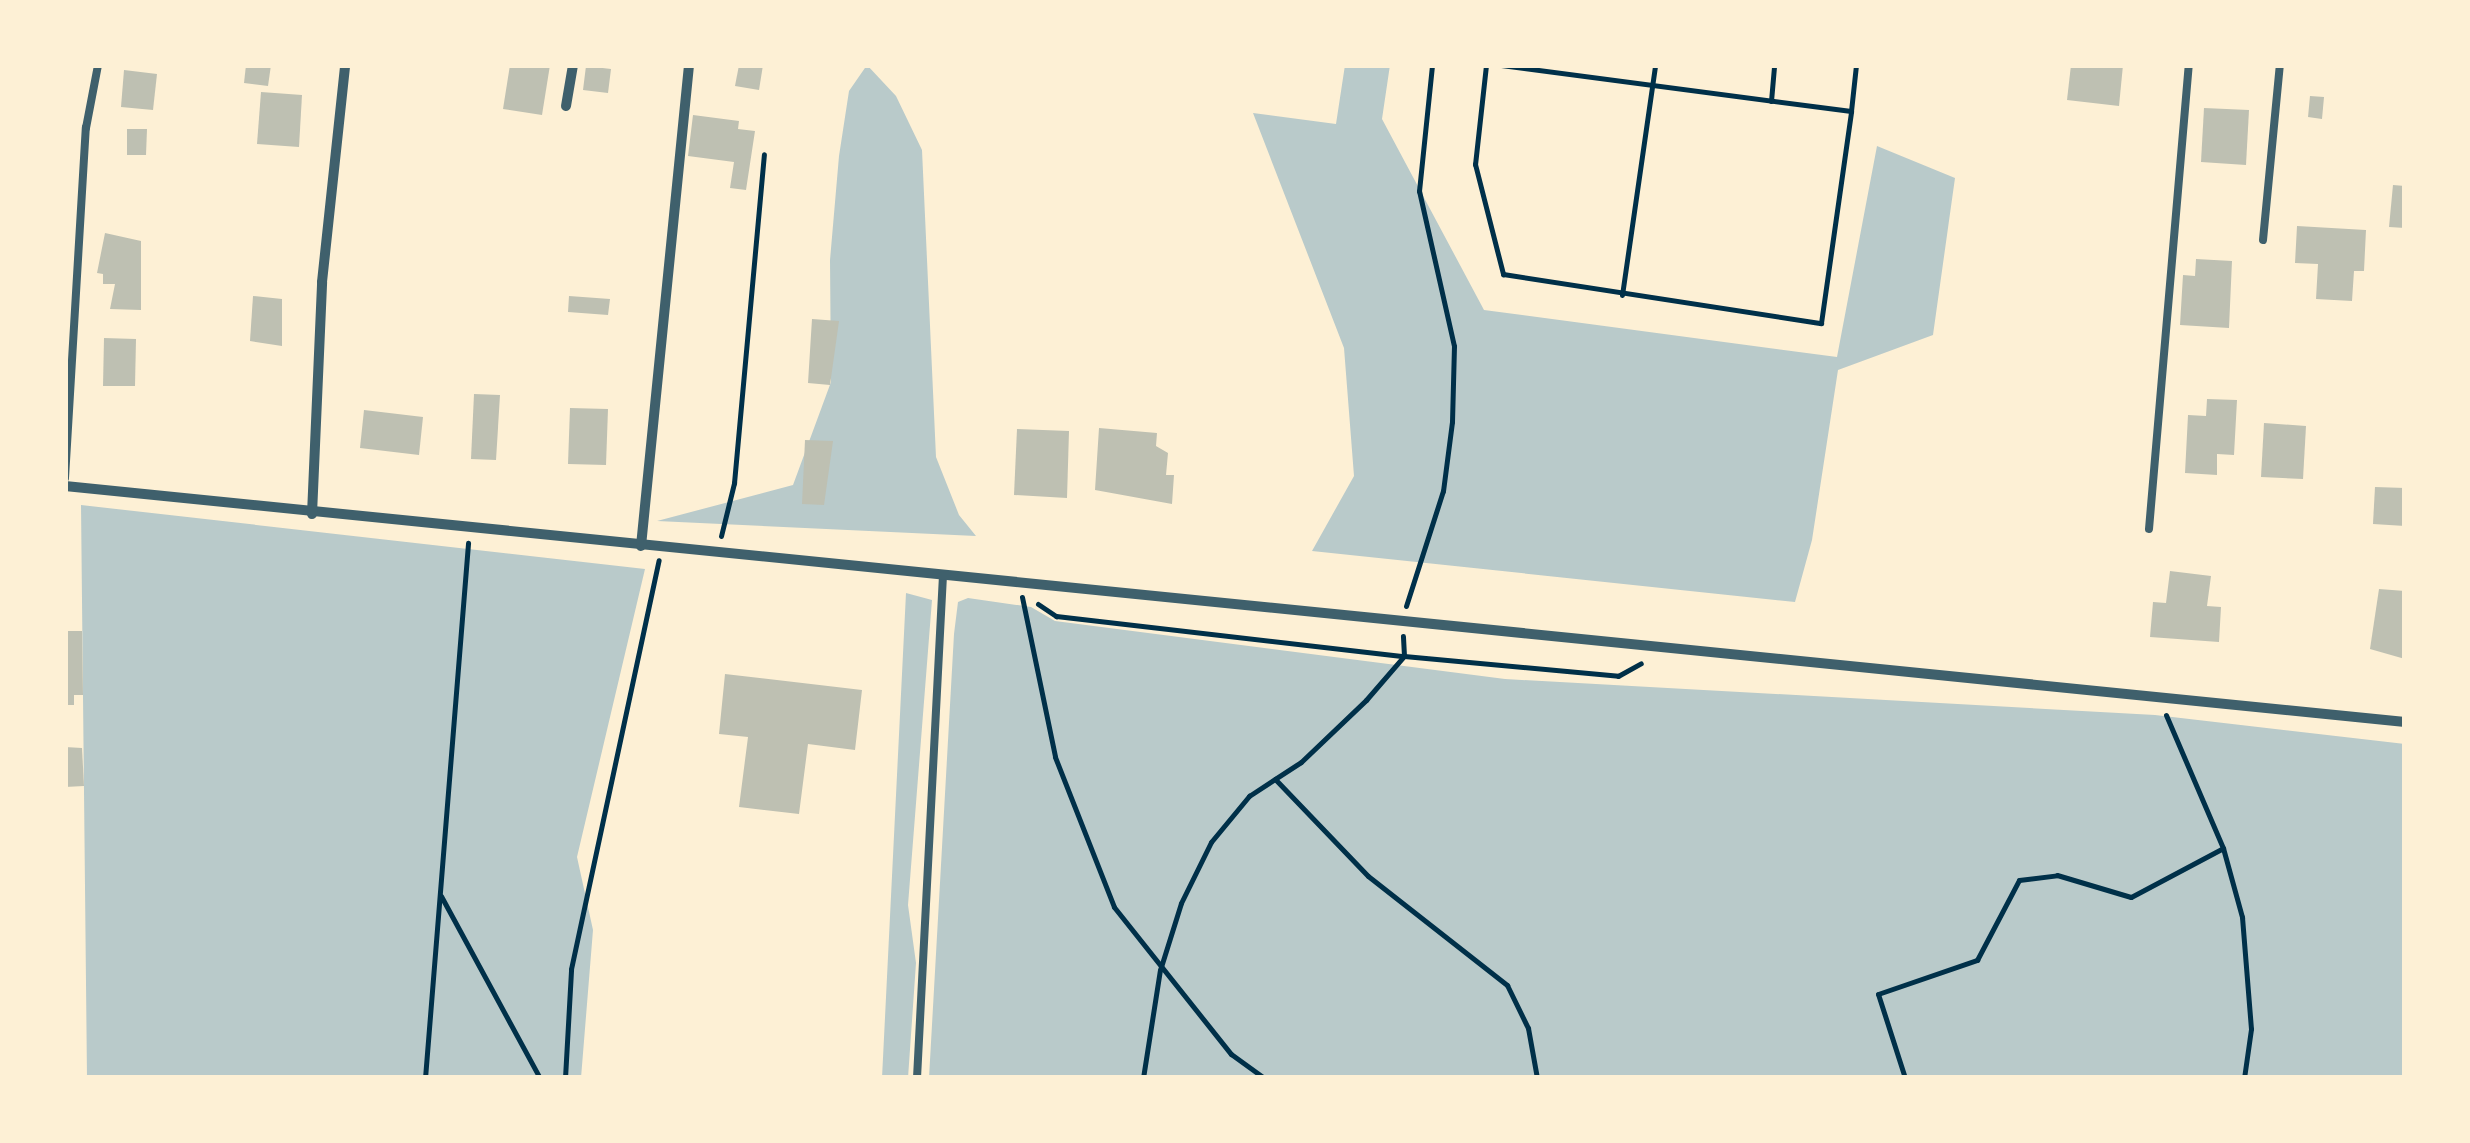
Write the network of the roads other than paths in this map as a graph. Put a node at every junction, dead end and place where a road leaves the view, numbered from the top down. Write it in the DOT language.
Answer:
graph roads {
  1 [pos="98,65"];
  2 [pos="345,65"];
  3 [pos="573,65"];
  4 [pos="689,65"];
  5 [pos="2188,65"];
  6 [pos="2280,65"];
  7 [pos="566,106"];
  8 [pos="2263,240"];
  9 [pos="65,478"];
  10 [pos="65,486"];
  11 [pos="312,514"];
  12 [pos="2148,529"];
  13 [pos="641,546"];
  14 [pos="943,576"];
  15 [pos="2405,722"];
  16 [pos="918,1078"];
  1 -- 9 [label="lane"];
  2 -- 11 [label="street"];
  3 -- 7 [label="street"];
  4 -- 13 [label="street"];
  5 -- 12 [label="lane"];
  6 -- 8 [label="lane"];
  10 -- 11 [label="street"];
  11 -- 13 [label="street"];
  13 -- 14 [label="street"];
  14 -- 15 [label="street"];
  14 -- 16 [label="lane"];
}
